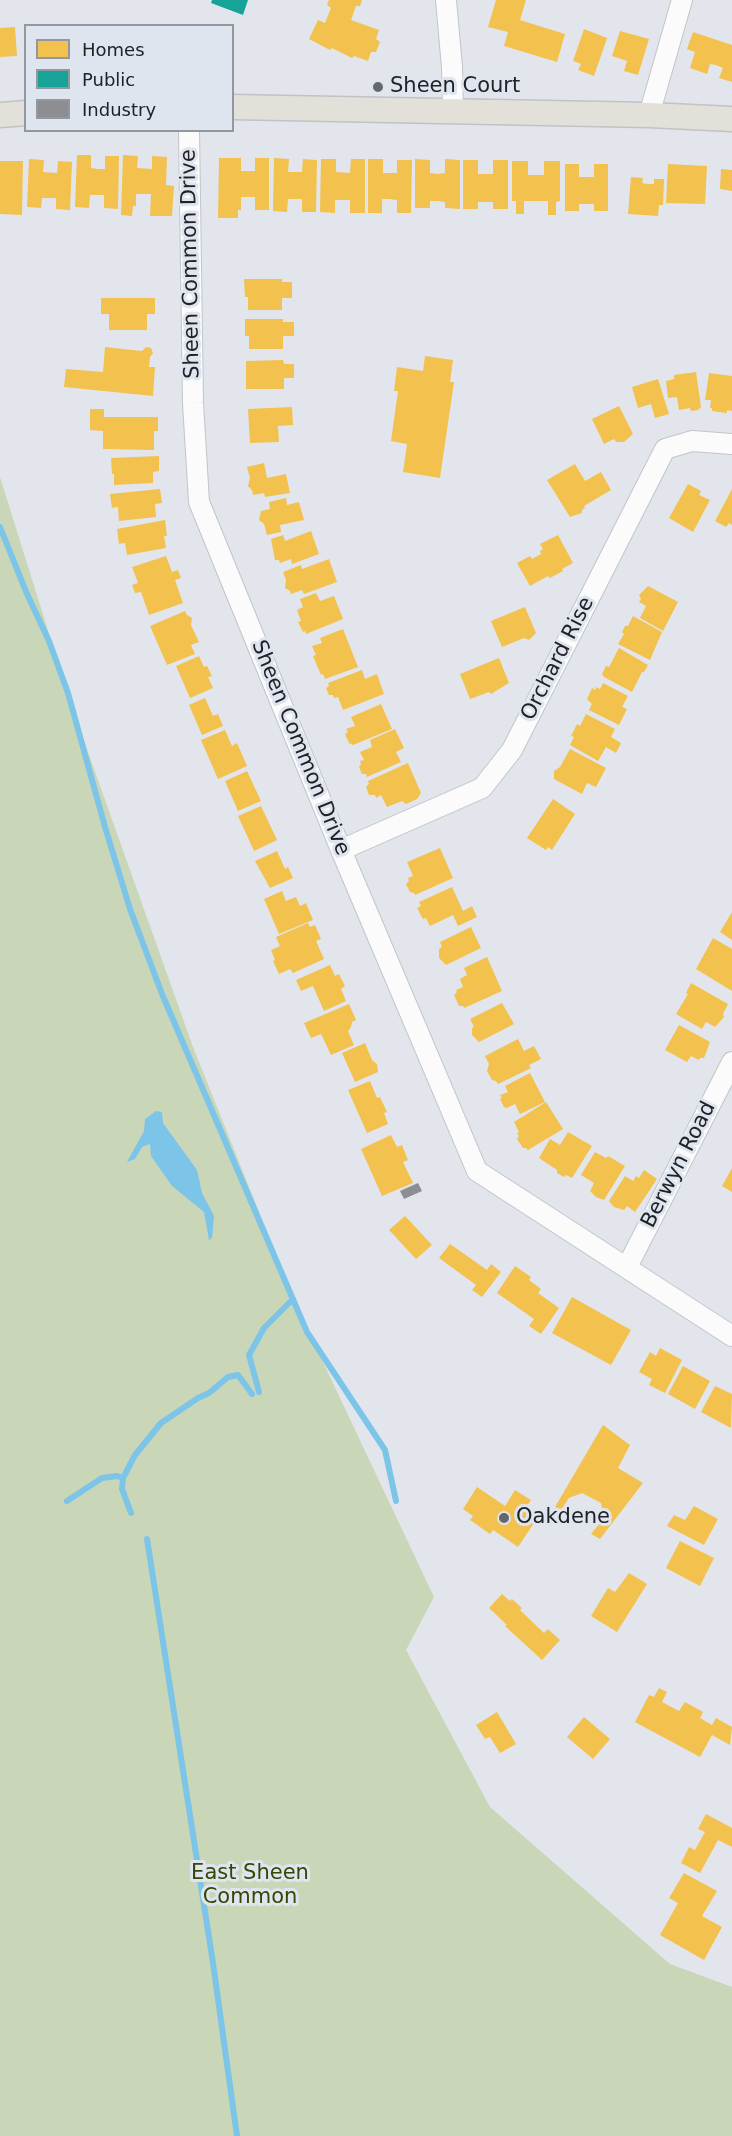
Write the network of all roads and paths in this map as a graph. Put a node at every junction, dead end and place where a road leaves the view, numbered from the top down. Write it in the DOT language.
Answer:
graph roads {
  1 [pos="446,0"];
  2 [pos="682,0"];
  3 [pos="234,107"];
  4 [pos="453,111"];
  5 [pos="24,113"];
  6 [pos="0,115"];
  7 [pos="649,115"];
  8 [pos="732,119"];
  9 [pos="189,132"];
  10 [pos="732,444"];
  11 [pos="341,850"];
  12 [pos="732,1062"];
  13 [pos="627,1267"];
  14 [pos="732,1336"];
  1 -- 4 [label="street"];
  2 -- 7 [label="street"];
  3 -- 4 [label="main road"];
  4 -- 7 [label="main road"];
  5 -- 6 [label="main road"];
  7 -- 8 [label="main road"];
  9 -- 11 [label="street, Sheen Common Drive"];
  10 -- 11 [label="street, Orchard Rise"];
  11 -- 13 [label="street, Sheen Common Drive"];
  12 -- 13 [label="street, Berwyn Road"];
  13 -- 14 [label="street, Sheen Common Drive"];
}
